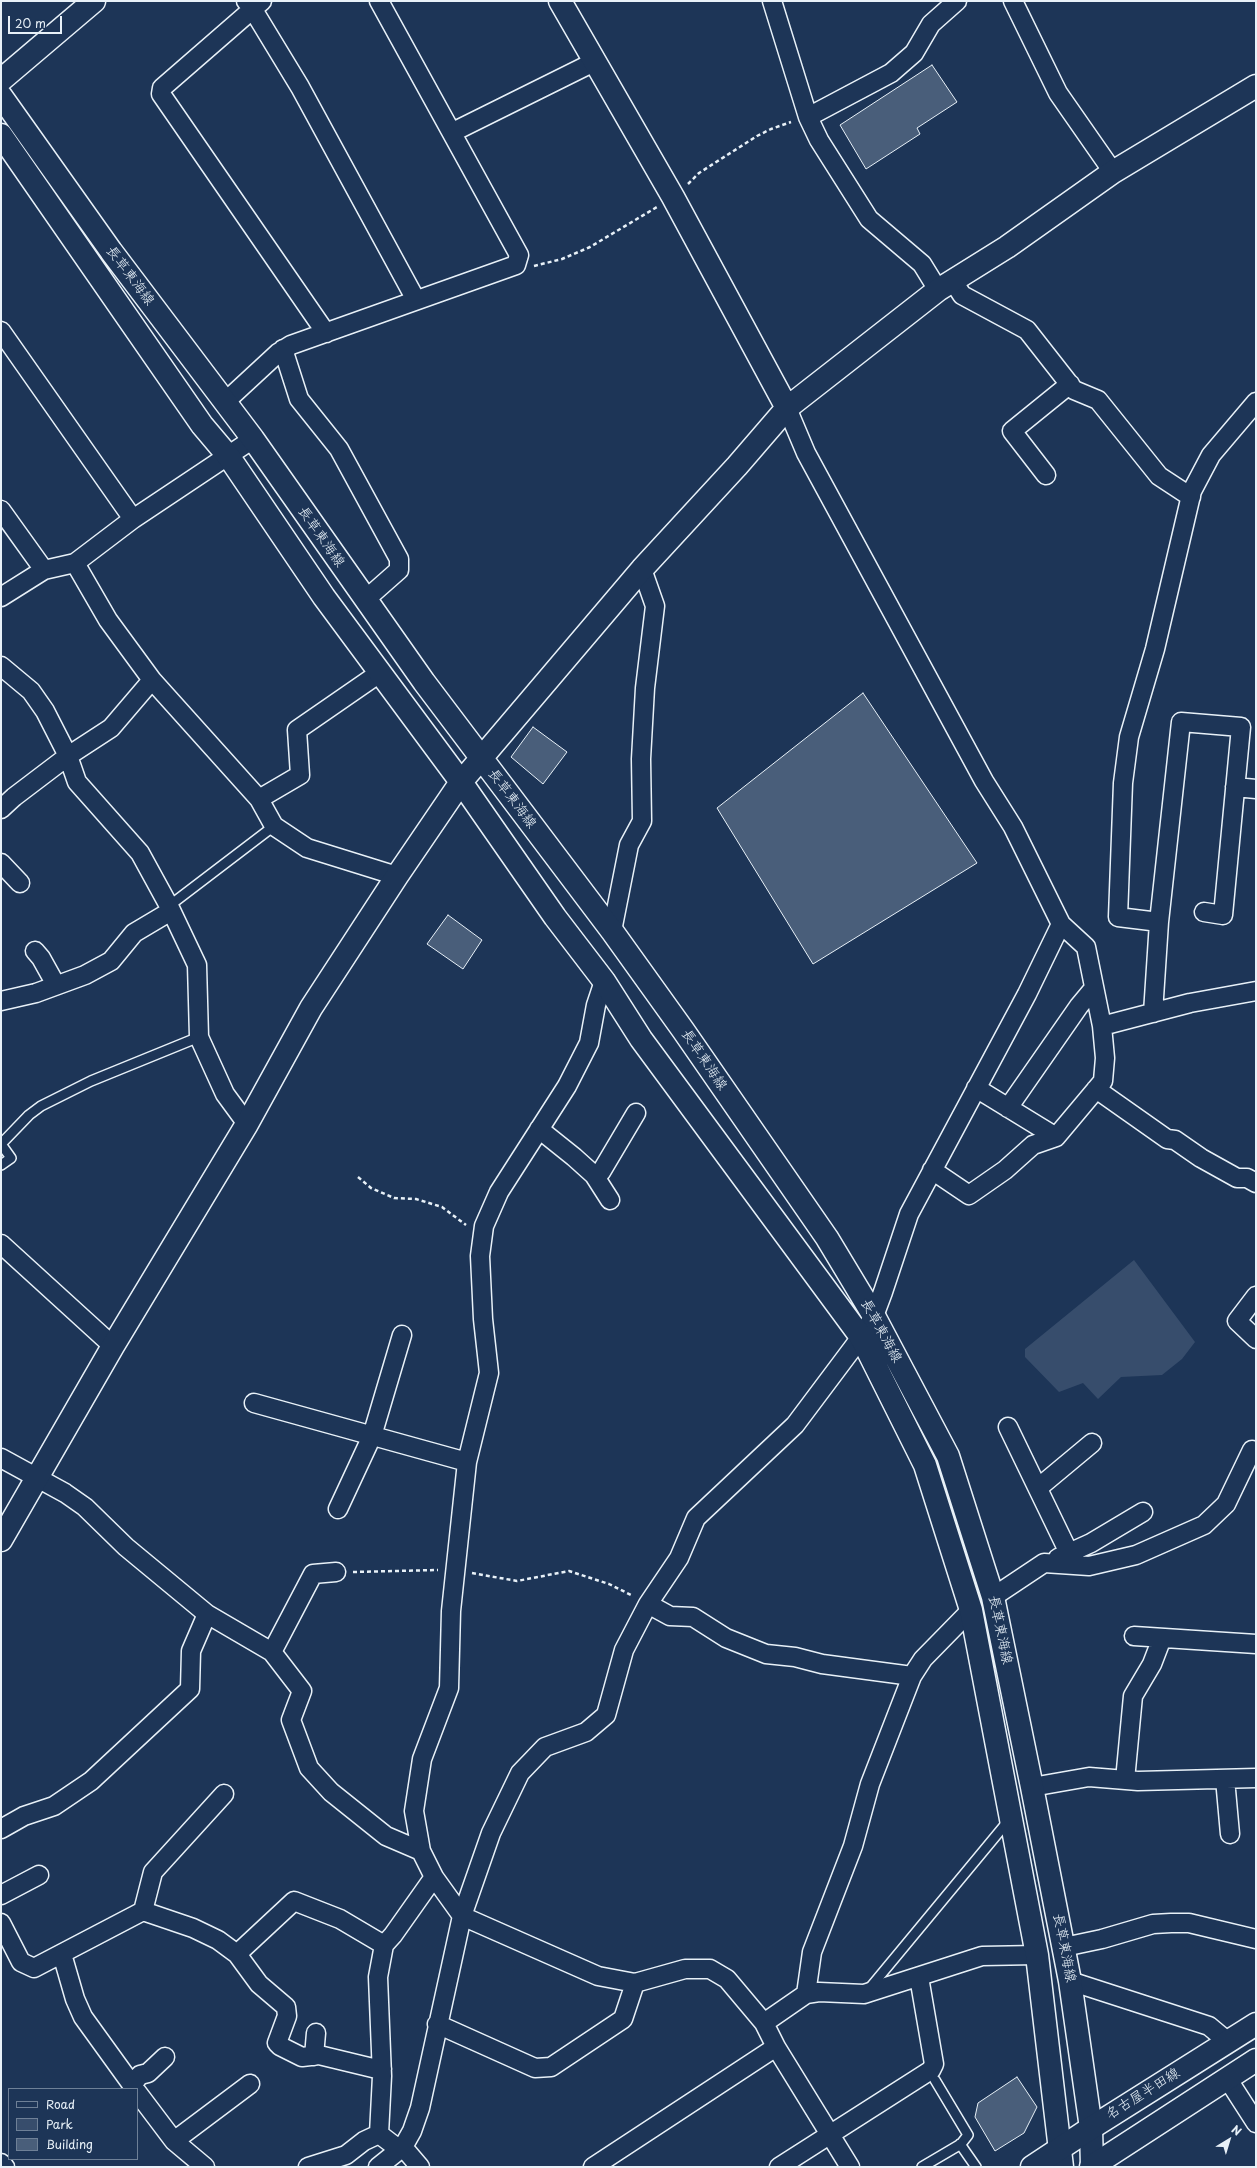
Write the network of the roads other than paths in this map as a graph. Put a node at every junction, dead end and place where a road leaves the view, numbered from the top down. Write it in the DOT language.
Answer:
graph roads {
  1 [pos="94,1"];
  2 [pos="379,1"];
  3 [pos="560,1"];
  4 [pos="772,1"];
  5 [pos="957,1"];
  6 [pos="1012,1"];
  7 [pos="253,3"];
  8 [pos="594,62"];
  9 [pos="1,80"];
  10 [pos="1256,86"];
  11 [pos="1,96"];
  12 [pos="808,117"];
  13 [pos="453,132"];
  14 [pos="1,135"];
  15 [pos="1113,172"];
  16 [pos="946,285"];
  17 [pos="416,300"];
  18 [pos="1,331"];
  19 [pos="326,334"];
  20 [pos="283,349"];
  21 [pos="1070,384"];
  22 [pos="225,402"];
  23 [pos="1256,402"];
  24 [pos="787,408"];
  25 [pos="253,439"];
  26 [pos="229,456"];
  27 [pos="1046,475"];
  28 [pos="1191,497"];
  29 [pos="1,510"];
  30 [pos="133,519"];
  31 [pos="75,563"];
  32 [pos="44,570"];
  33 [pos="642,570"];
  34 [pos="1,597"];
  35 [pos="365,600"];
  36 [pos="1,666"];
  37 [pos="381,672"];
  38 [pos="152,680"];
  39 [pos="68,756"];
  40 [pos="481,759"];
  41 [pos="461,782"];
  42 [pos="1235,787"];
  43 [pos="1256,789"];
  44 [pos="259,798"];
  45 [pos="1,809"];
  46 [pos="274,826"];
  47 [pos="1,863"];
  48 [pos="397,876"];
  49 [pos="20,883"];
  50 [pos="170,909"];
  51 [pos="1204,912"];
  52 [pos="1160,922"];
  53 [pos="1061,924"];
  54 [pos="612,931"];
  55 [pos="35,951"];
  56 [pos="604,981"];
  57 [pos="56,986"];
  58 [pos="1094,988"];
  59 [pos="1256,991"];
  60 [pos="1,1001"];
  61 [pos="1152,1013"];
  62 [pos="1102,1026"];
  63 [pos="199,1037"];
  64 [pos="976,1088"];
  65 [pos="1096,1089"];
  66 [pos="1008,1108"];
  67 [pos="636,1113"];
  68 [pos="247,1124"];
  69 [pos="540,1129"];
  70 [pos="1056,1137"];
  71 [pos="1,1144"];
  72 [pos="1,1165"];
  73 [pos="932,1170"];
  74 [pos="594,1175"];
  75 [pos="1256,1183"];
  76 [pos="610,1200"];
  77 [pos="1,1244"];
  78 [pos="1256,1296"];
  79 [pos="874,1316"];
  80 [pos="402,1335"];
  81 [pos="861,1337"];
  82 [pos="1256,1339"];
  83 [pos="113,1346"];
  84 [pos="254,1403"];
  85 [pos="1008,1426"];
  86 [pos="372,1436"];
  87 [pos="1092,1443"];
  88 [pos="1252,1450"];
  89 [pos="1,1458"];
  90 [pos="467,1462"];
  91 [pos="36,1478"];
  92 [pos="1038,1488"];
  93 [pos="338,1509"];
  94 [pos="1143,1512"];
  95 [pos="1,1540"];
  96 [pos="1069,1553"];
  97 [pos="1044,1563"];
  98 [pos="336,1572"];
  99 [pos="993,1597"];
  100 [pos="648,1604"];
  101 [pos="971,1610"];
  102 [pos="207,1614"];
  103 [pos="1134,1636"];
  104 [pos="1162,1638"];
  105 [pos="1256,1644"];
  106 [pos="272,1652"];
  107 [pos="912,1676"];
  108 [pos="1256,1778"];
  109 [pos="1225,1779"];
  110 [pos="1125,1780"];
  111 [pos="1032,1787"];
  112 [pos="224,1794"];
  113 [pos="1012,1816"];
  114 [pos="1,1829"];
  115 [pos="1230,1834"];
  116 [pos="421,1851"];
  117 [pos="39,1875"];
  118 [pos="434,1876"];
  119 [pos="1,1895"];
  120 [pos="143,1911"];
  121 [pos="462,1916"];
  122 [pos="1,1923"];
  123 [pos="1256,1939"];
  124 [pos="384,1945"];
  125 [pos="1064,1947"];
  126 [pos="62,1954"];
  127 [pos="237,1954"];
  128 [pos="1037,1955"];
  129 [pos="919,1977"];
  130 [pos="1070,1980"];
  131 [pos="635,1982"];
  132 [pos="806,1994"];
  133 [pos="864,1994"];
  134 [pos="764,2022"];
  135 [pos="437,2024"];
  136 [pos="1256,2024"];
  137 [pos="316,2033"];
  138 [pos="1227,2041"];
  139 [pos="776,2047"];
  140 [pos="314,2056"];
  141 [pos="165,2057"];
  142 [pos="1256,2060"];
  143 [pos="382,2069"];
  144 [pos="1227,2078"];
  145 [pos="935,2080"];
  146 [pos="250,2084"];
  147 [pos="135,2088"];
  148 [pos="138,2092"];
  149 [pos="1256,2123"];
  150 [pos="1091,2128"];
  151 [pos="379,2134"];
  152 [pos="830,2134"];
  153 [pos="174,2141"];
  154 [pos="960,2144"];
  155 [pos="401,2149"];
  156 [pos="1061,2158"];
  157 [pos="1,2163"];
  158 [pos="5,2167"];
  159 [pos="205,2167"];
  160 [pos="308,2167"];
  161 [pos="378,2167"];
  162 [pos="420,2167"];
  163 [pos="593,2167"];
  164 [pos="779,2167"];
  165 [pos="850,2167"];
  166 [pos="922,2167"];
  167 [pos="976,2167"];
  168 [pos="1032,2167"];
  169 [pos="1092,2167"];
  1 -- 9 [label="main road"];
  2 -- 13 [label="street"];
  3 -- 8 [label="main road"];
  4 -- 12 [label="street"];
  5 -- 12 [label="street"];
  6 -- 15 [label="street"];
  7 -- 17 [label="street"];
  7 -- 19 [label="street"];
  8 -- 13 [label="street"];
  8 -- 24 [label="main road"];
  10 -- 15 [label="main road"];
  11 -- 22 [label="main road, 長草東海線"];
  12 -- 16 [label="street"];
  13 -- 17 [label="street"];
  14 -- 26 [label="main road, 長草東海線"];
  15 -- 16 [label="main road"];
  16 -- 21 [label="street"];
  16 -- 24 [label="main road"];
  17 -- 19 [label="street"];
  18 -- 30 [label="street"];
  19 -- 20 [label="street"];
  20 -- 22 [label="street"];
  20 -- 35 [label="street"];
  21 -- 27 [label="street"];
  21 -- 28 [label="street"];
  22 -- 25 [label="main road, 長草東海線"];
  23 -- 28 [label="street"];
  24 -- 33 [label="main road"];
  24 -- 53 [label="street"];
  25 -- 26 [label="street"];
  25 -- 35 [label="main road, 長草東海線"];
  26 -- 30 [label="street"];
  26 -- 37 [label="main road, 長草東海線"];
  28 -- 52 [label="street"];
  29 -- 32 [label="street"];
  30 -- 31 [label="street"];
  31 -- 32 [label="street"];
  31 -- 38 [label="street"];
  32 -- 34 [label="street"];
  33 -- 40 [label="main road"];
  33 -- 54 [label="street"];
  35 -- 40 [label="main road, 長草東海線"];
  36 -- 39 [label="street"];
  37 -- 41 [label="main road, 長草東海線"];
  37 -- 44 [label="street"];
  38 -- 39 [label="street"];
  38 -- 44 [label="street"];
  39 -- 45 [label="street"];
  39 -- 50 [label="street"];
  40 -- 41 [label="main road"];
  40 -- 54 [label="main road, 長草東海線"];
  41 -- 48 [label="main road"];
  41 -- 56 [label="main road, 長草東海線"];
  42 -- 43 [label="street"];
  42 -- 51 [label="street"];
  42 -- 52 [label="street"];
  44 -- 46 [label="street"];
  46 -- 48 [label="street"];
  46 -- 50 [label="lane"];
  47 -- 49 [label="street"];
  48 -- 68 [label="main road"];
  50 -- 57 [label="street"];
  50 -- 63 [label="street"];
  52 -- 61 [label="street"];
  53 -- 58 [label="street"];
  53 -- 64 [label="street"];
  54 -- 79 [label="main road, 長草東海線"];
  55 -- 57 [label="street"];
  56 -- 69 [label="street"];
  56 -- 81 [label="main road, 長草東海線"];
  57 -- 60 [label="street"];
  58 -- 62 [label="street"];
  58 -- 66 [label="street"];
  59 -- 61 [label="street"];
  61 -- 62 [label="street"];
  62 -- 65 [label="street"];
  63 -- 68 [label="street"];
  63 -- 71 [label="lane"];
  64 -- 66 [label="street"];
  64 -- 73 [label="street"];
  65 -- 70 [label="street"];
  65 -- 75 [label="street"];
  66 -- 70 [label="street"];
  67 -- 74 [label="street"];
  68 -- 83 [label="main road"];
  69 -- 74 [label="street"];
  69 -- 90 [label="street"];
  70 -- 73 [label="street"];
  71 -- 72 [label="lane"];
  73 -- 79 [label="street"];
  74 -- 76 [label="street"];
  77 -- 83 [label="street"];
  78 -- 82 [label="street"];
  79 -- 81 [label="street"];
  79 -- 99 [label="main road, 長草東海線"];
  80 -- 86 [label="street"];
  81 -- 100 [label="street"];
  81 -- 101 [label="main road, 長草東海線"];
  83 -- 91 [label="main road"];
  84 -- 86 [label="street"];
  85 -- 92 [label="street"];
  86 -- 90 [label="street"];
  86 -- 93 [label="street"];
  87 -- 92 [label="street"];
  88 -- 97 [label="street"];
  89 -- 91 [label="street"];
  90 -- 116 [label="street"];
  91 -- 95 [label="main road"];
  91 -- 102 [label="street"];
  92 -- 96 [label="street"];
  94 -- 96 [label="street"];
  96 -- 97 [label="street"];
  97 -- 99 [label="street"];
  98 -- 106 [label="street"];
  99 -- 111 [label="main road, 長草東海線"];
  100 -- 107 [label="street"];
  100 -- 121 [label="street"];
  101 -- 107 [label="street"];
  101 -- 113 [label="main road, 長草東海線"];
  102 -- 106 [label="street"];
  102 -- 114 [label="street"];
  103 -- 104 [label="street"];
  104 -- 105 [label="street"];
  104 -- 110 [label="street"];
  106 -- 116 [label="street"];
  107 -- 132 [label="street"];
  108 -- 109 [label="street"];
  109 -- 110 [label="street"];
  109 -- 115 [label="street"];
  110 -- 111 [label="street"];
  111 -- 125 [label="main road, 長草東海線"];
  112 -- 120 [label="street"];
  113 -- 128 [label="main road, 長草東海線"];
  113 -- 133 [label="lane"];
  116 -- 118 [label="street"];
  117 -- 119 [label="street"];
  118 -- 121 [label="street"];
  118 -- 124 [label="street"];
  120 -- 126 [label="street"];
  120 -- 127 [label="street"];
  121 -- 131 [label="street"];
  121 -- 135 [label="street"];
  122 -- 126 [label="street"];
  123 -- 125 [label="street"];
  124 -- 127 [label="street"];
  124 -- 143 [label="street"];
  125 -- 130 [label="main road, 長草東海線"];
  126 -- 147 [label="street"];
  127 -- 140 [label="street"];
  128 -- 129 [label="street"];
  128 -- 156 [label="main road, 長草東海線"];
  129 -- 133 [label="street"];
  129 -- 152 [label="street"];
  130 -- 138 [label="street"];
  130 -- 150 [label="main road, 長草東海線"];
  131 -- 134 [label="street"];
  131 -- 135 [label="street"];
  132 -- 133 [label="street"];
  132 -- 134 [label="street"];
  134 -- 139 [label="street"];
  135 -- 155 [label="street"];
  136 -- 138 [label="main road, 名古屋半田線"];
  137 -- 140 [label="street"];
  138 -- 150 [label="main road, 名古屋半田線"];
  139 -- 152 [label="street"];
  139 -- 163 [label="street"];
  140 -- 143 [label="street"];
  141 -- 147 [label="street"];
  142 -- 144 [label="main road"];
  143 -- 151 [label="street"];
  144 -- 149 [label="street"];
  144 -- 169 [label="main road"];
  145 -- 154 [label="lane"];
  146 -- 153 [label="street"];
  148 -- 153 [label="street"];
  150 -- 156 [label="main road, 名古屋半田線"];
  150 -- 169 [label="main road, 長草東海線"];
  151 -- 155 [label="street"];
  151 -- 160 [label="street"];
  152 -- 164 [label="street"];
  152 -- 165 [label="street"];
  153 -- 159 [label="street"];
  154 -- 166 [label="lane"];
  154 -- 167 [label="lane"];
  155 -- 161 [label="street"];
  155 -- 162 [label="street"];
  156 -- 168 [label="main road, 名古屋半田線"];
  157 -- 158 [label="street"];
}
